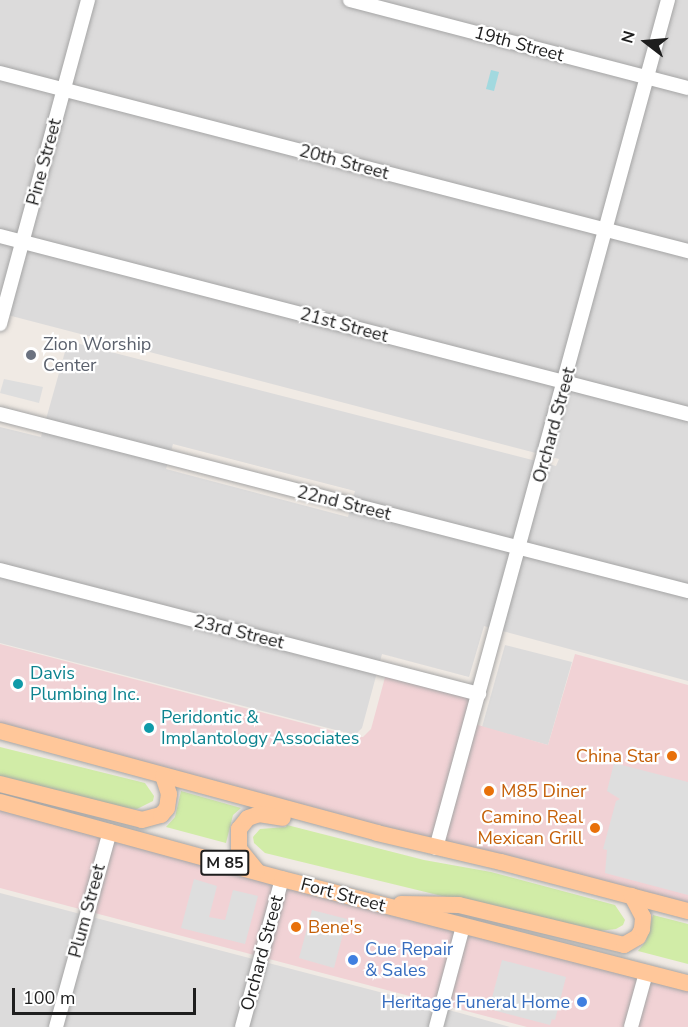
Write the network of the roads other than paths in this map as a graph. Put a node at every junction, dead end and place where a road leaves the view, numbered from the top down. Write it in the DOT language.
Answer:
graph roads {
  1 [pos="88,0"];
  2 [pos="350,0"];
  3 [pos="668,0"];
  4 [pos="0,73"];
  5 [pos="647,77"];
  6 [pos="688,88"];
  7 [pos="64,89"];
  8 [pos="606,230"];
  9 [pos="0,236"];
  10 [pos="23,242"];
  11 [pos="688,251"];
  12 [pos="0,324"];
  13 [pos="565,383"];
  14 [pos="0,414"];
  15 [pos="688,414"];
  16 [pos="520,548"];
  17 [pos="0,570"];
  18 [pos="688,591"];
  19 [pos="479,694"];
  20 [pos="0,730"];
  21 [pos="23,737"];
  22 [pos="0,738"];
  23 [pos="163,776"];
  24 [pos="0,784"];
  25 [pos="0,802"];
  26 [pos="110,831"];
  27 [pos="436,848"];
  28 [pos="492,860"];
  29 [pos="258,873"];
  30 [pos="282,879"];
  31 [pos="632,896"];
  32 [pos="376,903"];
  33 [pos="688,911"];
  34 [pos="463,926"];
  35 [pos="646,973"];
  36 [pos="688,983"];
  37 [pos="56,1027"];
  38 [pos="242,1027"];
  39 [pos="436,1027"];
  40 [pos="631,1027"];
  1 -- 7 [label="street, Pine Street"];
  2 -- 5 [label="street, 19th Street"];
  3 -- 5 [label="street, Orchard Street"];
  4 -- 7 [label="street, 20th Street"];
  5 -- 6 [label="street, 19th Street"];
  5 -- 8 [label="street, Orchard Street"];
  7 -- 8 [label="street, 20th Street"];
  7 -- 10 [label="street, Pine Street"];
  8 -- 11 [label="street, 20th Street"];
  8 -- 13 [label="street, Orchard Street"];
  9 -- 10 [label="street, 21st Street"];
  10 -- 12 [label="street, Pine Street"];
  10 -- 13 [label="street, 21st Street"];
  13 -- 15 [label="street, 21st Street"];
  13 -- 16 [label="street, Orchard Street"];
  14 -- 16 [label="street, 22nd Street"];
  16 -- 18 [label="street, 22nd Street"];
  16 -- 19 [label="street, Orchard Street"];
  17 -- 19 [label="street, 23rd Street"];
  19 -- 27 [label="street, Orchard Street"];
  20 -- 21 [label="main road"];
  21 -- 22 [label="main road"];
  21 -- 23 [label="main road"];
  23 -- 24 [label="main road"];
  23 -- 27 [label="main road"];
  25 -- 26 [label="main road, Fort Street / M 85"];
  26 -- 29 [label="main road, Fort Street / M 85"];
  26 -- 37 [label="street, Plum Street"];
  27 -- 28 [label="main road"];
  28 -- 29 [label="main road"];
  28 -- 31 [label="main road"];
  29 -- 30 [label="main road, Fort Street / M 85"];
  30 -- 32 [label="main road, Fort Street / M 85"];
  30 -- 38 [label="street, Orchard Street"];
  31 -- 32 [label="main road"];
  31 -- 33 [label="main road"];
  32 -- 34 [label="main road, Fort Street / M 85"];
  34 -- 35 [label="main road, Fort Street / M 85"];
  34 -- 39 [label="street"];
  35 -- 36 [label="main road, Fort Street / M 85"];
  35 -- 40 [label="street"];
}
